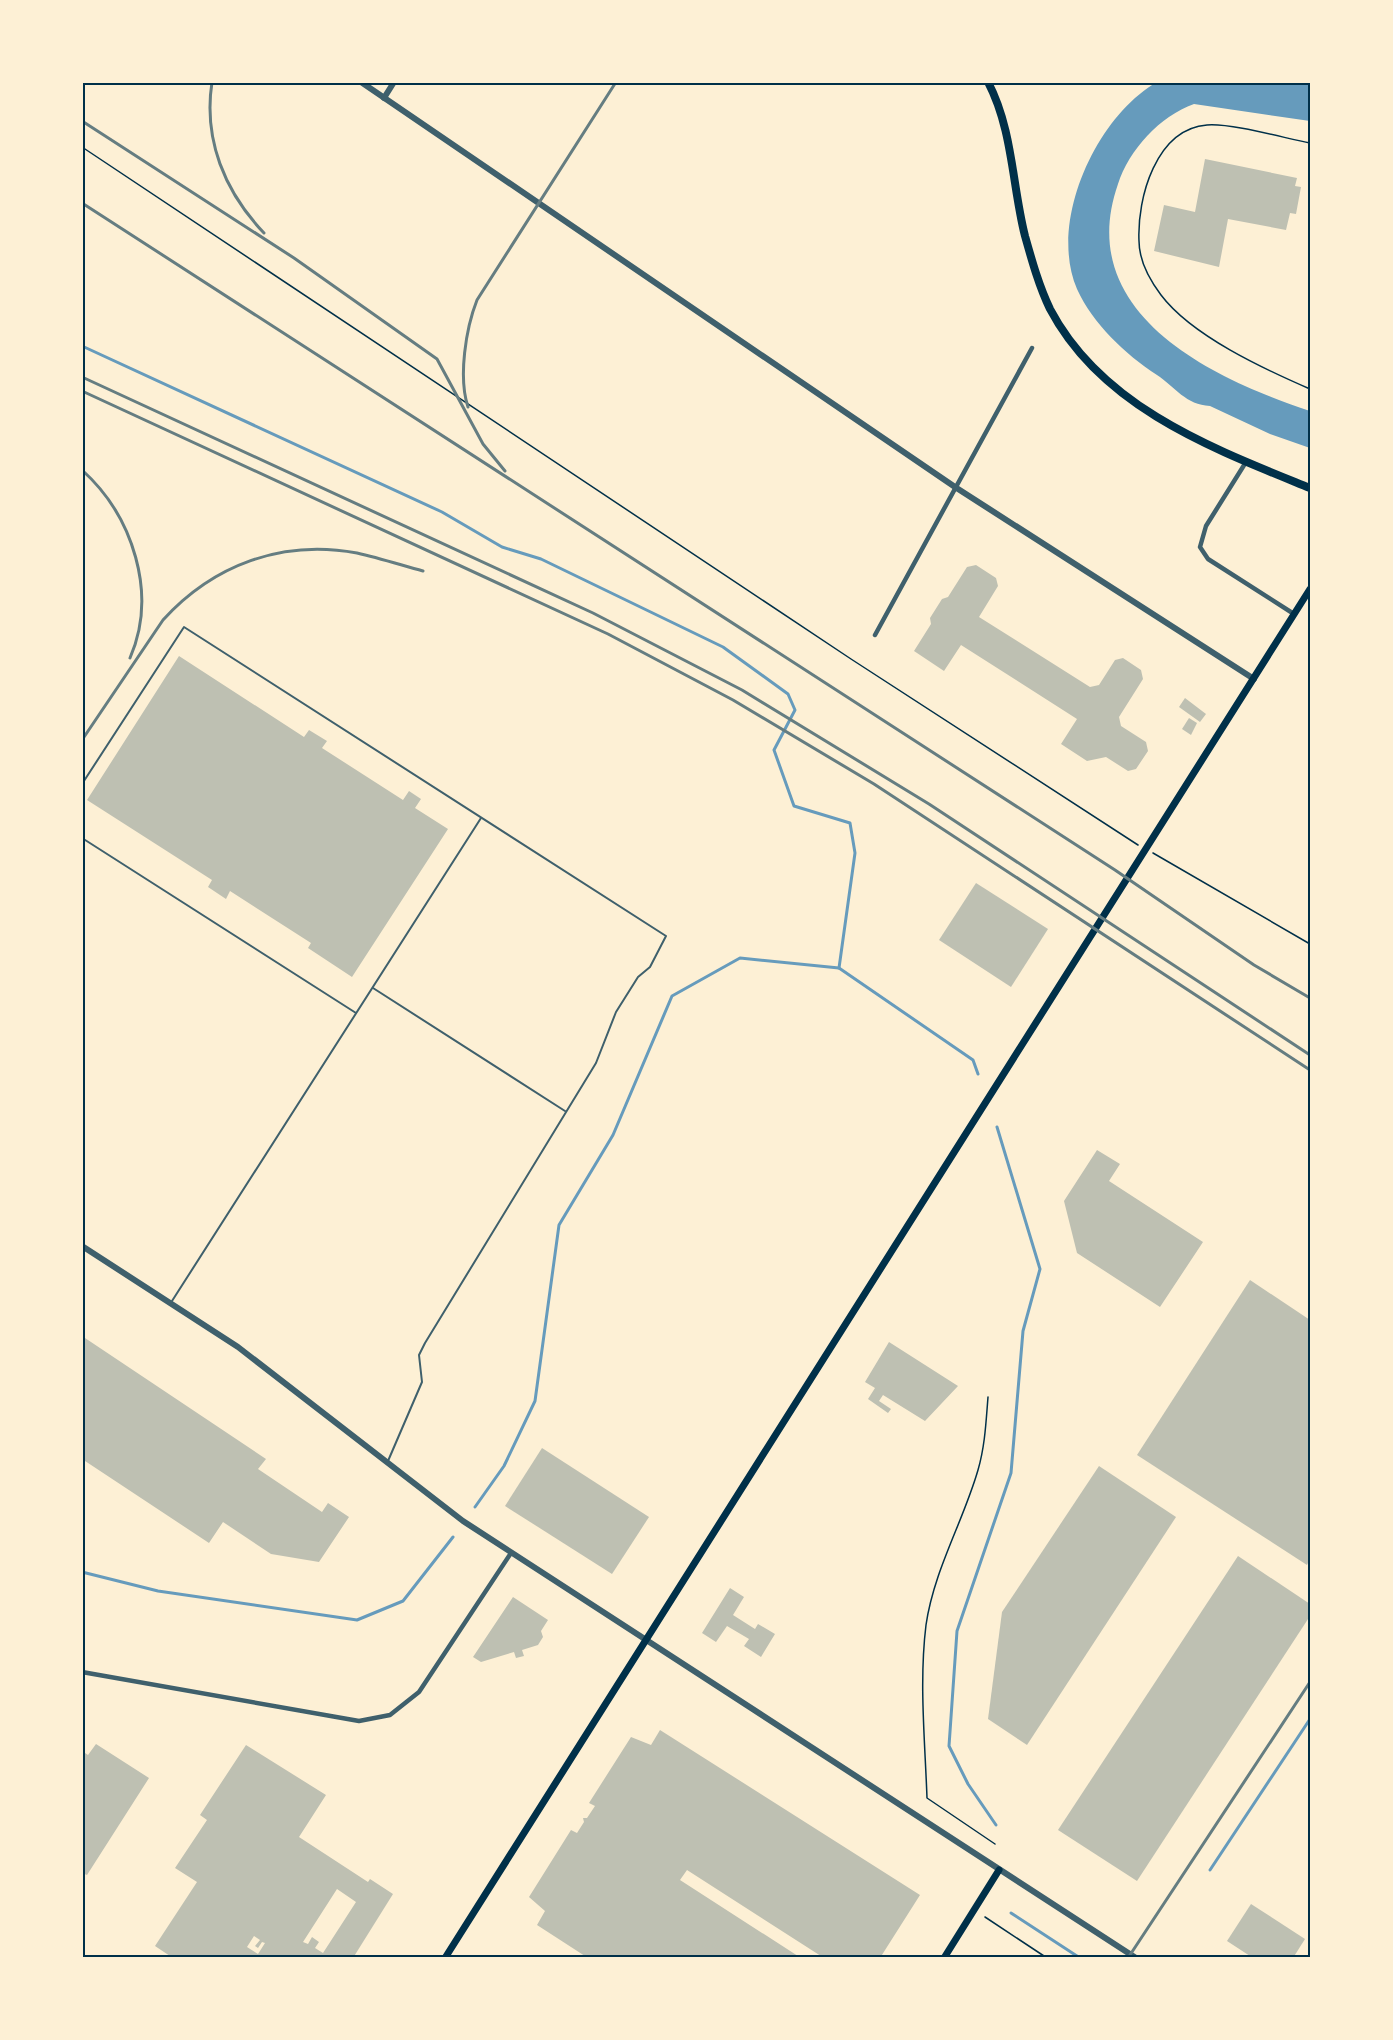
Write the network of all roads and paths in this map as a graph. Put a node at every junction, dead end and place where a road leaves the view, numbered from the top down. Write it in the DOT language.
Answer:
graph roads {
  1 [pos="361,82"];
  2 [pos="394,82"];
  3 [pos="988,82"];
  4 [pos="384,98"];
  5 [pos="1311,143"];
  6 [pos="82,147"];
  7 [pos="1032,348"];
  8 [pos="1311,389"];
  9 [pos="1246,462"];
  10 [pos="955,487"];
  11 [pos="1311,488"];
  12 [pos="1311,589"];
  13 [pos="1294,614"];
  14 [pos="875,635"];
  15 [pos="1254,679"];
  16 [pos="82,784"];
  17 [pos="482,818"];
  18 [pos="1123,836"];
  19 [pos="82,838"];
  20 [pos="1163,859"];
  21 [pos="1311,944"];
  22 [pos="373,988"];
  23 [pos="356,1014"];
  24 [pos="565,1111"];
  25 [pos="82,1246"];
  26 [pos="170,1304"];
  27 [pos="988,1397"];
  28 [pos="387,1463"];
  29 [pos="512,1553"];
  30 [pos="647,1639"];
  31 [pos="82,1672"];
  32 [pos="995,1844"];
  33 [pos="999,1870"];
  34 [pos="985,1917"];
  35 [pos="445,1958"];
  36 [pos="944,1958"];
  37 [pos="1047,1958"];
  38 [pos="1136,1958"];
  1 -- 4 [label="street"];
  2 -- 4 [label="street"];
  3 -- 9 [label="main road"];
  4 -- 10 [label="street"];
  5 -- 8 [label="path"];
  6 -- 18 [label="path"];
  7 -- 10 [label="street"];
  9 -- 11 [label="main road"];
  9 -- 13 [label="street"];
  10 -- 14 [label="street"];
  10 -- 15 [label="street"];
  12 -- 13 [label="main road"];
  13 -- 15 [label="main road"];
  15 -- 30 [label="main road"];
  16 -- 17 [label="lane"];
  17 -- 22 [label="lane"];
  17 -- 24 [label="lane"];
  19 -- 23 [label="lane"];
  20 -- 21 [label="path"];
  22 -- 23 [label="lane"];
  22 -- 24 [label="lane"];
  23 -- 26 [label="lane"];
  24 -- 28 [label="lane"];
  25 -- 26 [label="street"];
  26 -- 28 [label="street"];
  27 -- 32 [label="path"];
  28 -- 29 [label="street"];
  29 -- 30 [label="street"];
  29 -- 31 [label="street"];
  30 -- 33 [label="street"];
  30 -- 35 [label="main road"];
  33 -- 36 [label="main road"];
  33 -- 38 [label="street"];
  34 -- 37 [label="path"];
}
